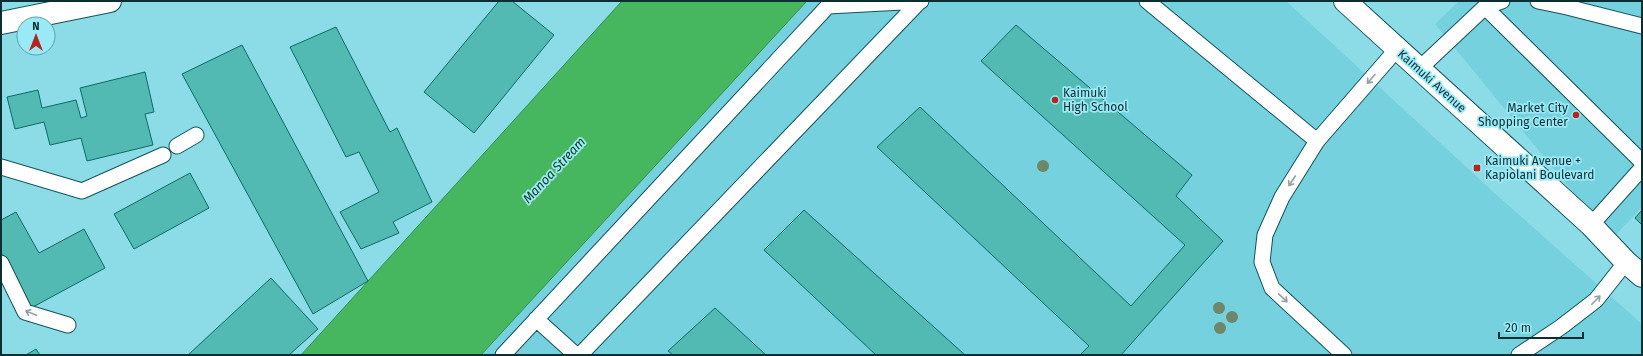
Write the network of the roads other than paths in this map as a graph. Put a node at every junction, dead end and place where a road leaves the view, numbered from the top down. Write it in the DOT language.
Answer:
graph roads {
  1 [pos="110,1"];
  2 [pos="920,1"];
  3 [pos="1147,1"];
  4 [pos="1345,1"];
  5 [pos="1502,1"];
  6 [pos="1538,1"];
  7 [pos="1485,7"];
  8 [pos="1,23"];
  9 [pos="1642,26"];
  10 [pos="1397,49"];
  11 [pos="1419,69"];
  12 [pos="196,135"];
  13 [pos="1317,141"];
  14 [pos="178,146"];
  15 [pos="163,154"];
  16 [pos="1642,162"];
  17 [pos="1,167"];
  18 [pos="1642,168"];
  19 [pos="1591,225"];
  20 [pos="1,263"];
  21 [pos="1634,269"];
  22 [pos="536,319"];
  23 [pos="68,325"];
  24 [pos="503,355"];
  25 [pos="576,355"];
  26 [pos="580,355"];
  27 [pos="1344,355"];
  28 [pos="1519,355"];
  1 -- 8 [label="street"];
  2 -- 22 [label="lane"];
  2 -- 26 [label="lane"];
  3 -- 13 [label="lane"];
  4 -- 10 [label="street, Kaimuki Avenue"];
  5 -- 7 [label="lane"];
  6 -- 9 [label="lane"];
  7 -- 11 [label="lane"];
  7 -- 16 [label="lane"];
  10 -- 11 [label="street, Kaimuki Avenue"];
  10 -- 13 [label="lane, one-way"];
  11 -- 19 [label="street, Kaimuki Avenue"];
  12 -- 14 [label="lane"];
  13 -- 27 [label="lane, one-way"];
  15 -- 17 [label="lane"];
  18 -- 19 [label="lane"];
  19 -- 21 [label="street, Kaimuki Avenue"];
  23 -- 20 [label="lane, one-way"];
  28 -- 21 [label="lane, one-way"];
  22 -- 24 [label="lane"];
  22 -- 25 [label="lane"];
}
